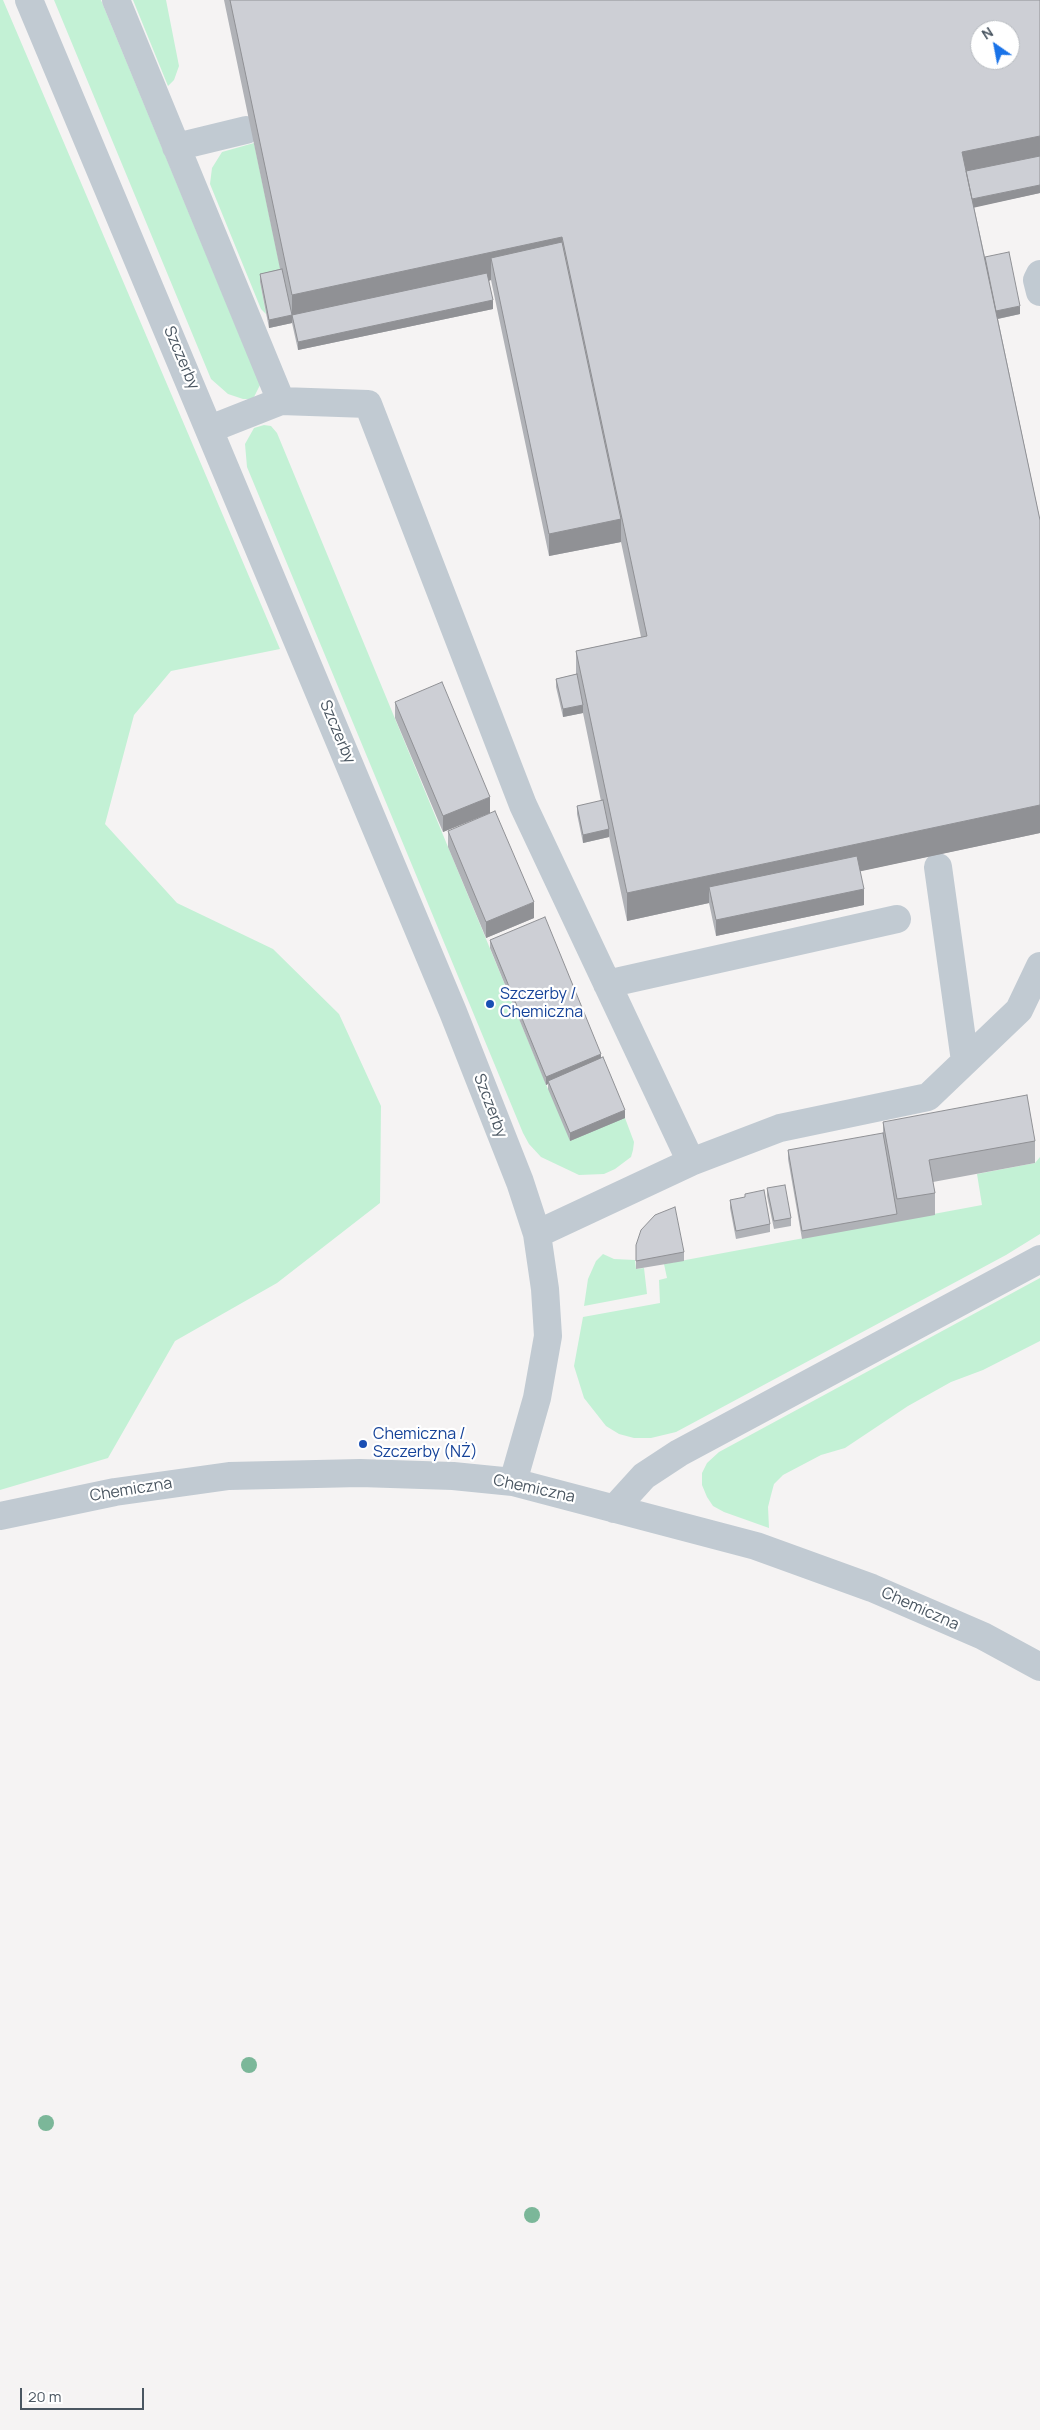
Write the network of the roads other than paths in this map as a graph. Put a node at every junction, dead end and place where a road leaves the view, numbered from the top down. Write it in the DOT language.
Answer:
graph roads {
  1 [pos="29,0"];
  2 [pos="116,0"];
  3 [pos="246,130"];
  4 [pos="176,146"];
  5 [pos="1040,274"];
  6 [pos="1040,292"];
  7 [pos="281,401"];
  8 [pos="210,428"];
  9 [pos="938,867"];
  10 [pos="897,919"];
  11 [pos="1040,966"];
  12 [pos="606,984"];
  13 [pos="965,1061"];
  14 [pos="691,1162"];
  15 [pos="537,1234"];
  16 [pos="1040,1259"];
  17 [pos="513,1482"];
  18 [pos="614,1509"];
  19 [pos="0,1516"];
  20 [pos="1040,1668"];
  1 -- 8 [label="street, Szczerby"];
  2 -- 4 [label="street"];
  3 -- 4 [label="street"];
  4 -- 7 [label="street"];
  5 -- 6 [label="street"];
  7 -- 8 [label="street"];
  7 -- 12 [label="street"];
  8 -- 15 [label="street, Szczerby"];
  9 -- 13 [label="street"];
  10 -- 12 [label="street"];
  11 -- 13 [label="street"];
  12 -- 14 [label="street"];
  13 -- 14 [label="street"];
  14 -- 15 [label="street"];
  15 -- 17 [label="street, Szczerby"];
  16 -- 18 [label="street"];
  17 -- 18 [label="street, Chemiczna"];
  17 -- 19 [label="street, Chemiczna"];
  18 -- 20 [label="street, Chemiczna"];
}
